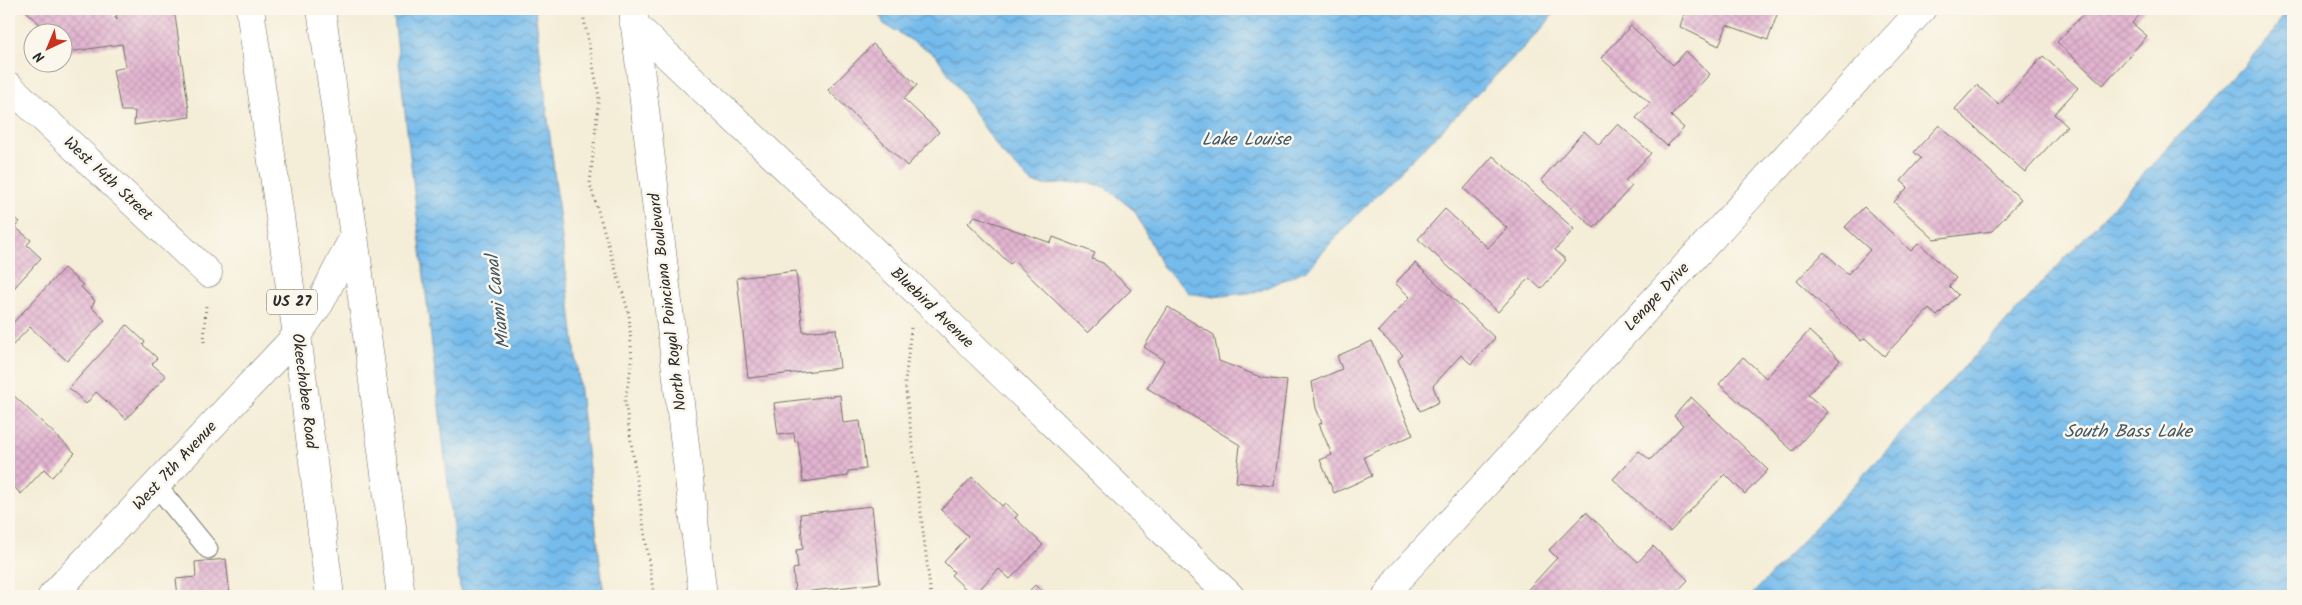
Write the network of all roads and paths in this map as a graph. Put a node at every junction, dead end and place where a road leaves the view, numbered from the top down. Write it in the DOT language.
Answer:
graph roads {
  1 [pos="250,9"];
  2 [pos="321,9"];
  3 [pos="582,9"];
  4 [pos="1922,9"];
  5 [pos="634,16"];
  6 [pos="9,86"];
  7 [pos="354,236"];
  8 [pos="208,273"];
  9 [pos="915,290"];
  10 [pos="297,335"];
  11 [pos="156,485"];
  12 [pos="208,549"];
  13 [pos="1386,592"];
  14 [pos="52,596"];
  15 [pos="330,596"];
  16 [pos="400,596"];
  17 [pos="654,596"];
  18 [pos="703,596"];
  19 [pos="931,596"];
  20 [pos="1229,596"];
  1 -- 10 [label="main road, Okeechobee Road / US 27"];
  2 -- 7 [label="main road"];
  3 -- 17 [label="path"];
  4 -- 13 [label="main road, Lenape Drive"];
  5 -- 9 [label="main road, Bluebird Avenue"];
  5 -- 18 [label="main road, North Royal Poinciana Boulevard"];
  6 -- 8 [label="main road, West 14th Street"];
  7 -- 10 [label="main road, West 7th Avenue"];
  7 -- 16 [label="main road"];
  9 -- 19 [label="path"];
  9 -- 20 [label="main road, Bluebird Avenue"];
  10 -- 11 [label="main road, West 7th Avenue"];
  10 -- 15 [label="main road, Okeechobee Road / US 27"];
  11 -- 12 [label="lane"];
  11 -- 14 [label="main road, West 7th Avenue"];
}
